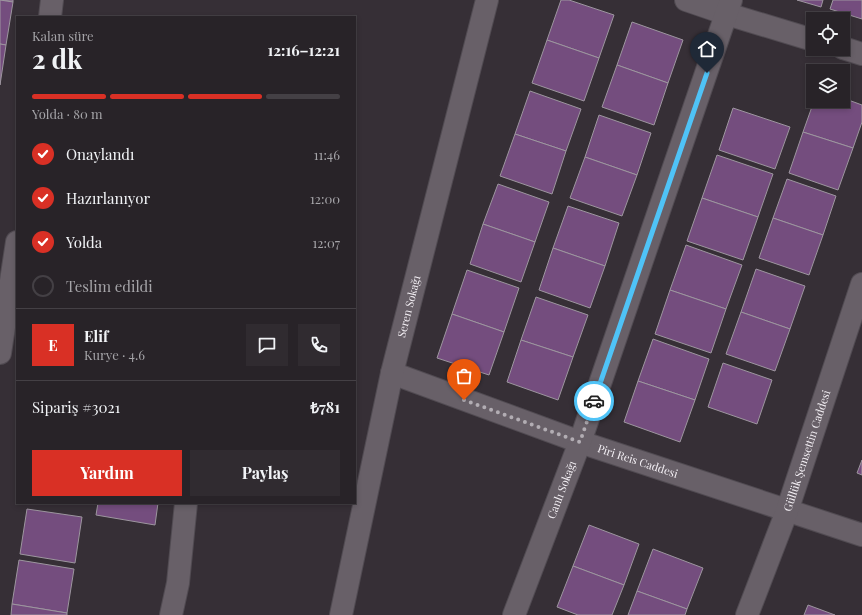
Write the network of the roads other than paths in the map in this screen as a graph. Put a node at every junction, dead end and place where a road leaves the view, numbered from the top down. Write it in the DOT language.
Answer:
graph roads {
  1 [pos="52,0"];
  2 [pos="487,0"];
  3 [pos="686,0"];
  4 [pos="729,7"];
  5 [pos="50,16"];
  6 [pos="806,37"];
  7 [pos="850,50"];
  8 [pos="862,54"];
  9 [pos="16,250"];
  10 [pos="862,284"];
  11 [pos="5,339"];
  12 [pos="392,373"];
  13 [pos="580,442"];
  14 [pos="186,504"];
  15 [pos="787,510"];
  16 [pos="862,535"];
  17 [pos="171,615"];
  18 [pos="341,615"];
  19 [pos="514,615"];
  20 [pos="746,615"];
  1 -- 5 [label="street"];
  2 -- 12 [label="street, Seren Sokağı"];
  3 -- 4 [label="street"];
  4 -- 6 [label="street"];
  4 -- 13 [label="street, Canlı Sokağı"];
  7 -- 8 [label="street"];
  9 -- 11 [label="street"];
  10 -- 15 [label="street, Güllük Şemsettin Caddesi"];
  12 -- 13 [label="street, Piri Reis Caddesi"];
  12 -- 18 [label="street, Seren Sokağı"];
  13 -- 15 [label="street, Piri Reis Caddesi"];
  13 -- 19 [label="street, Canlı Sokağı"];
  14 -- 17 [label="street"];
  15 -- 16 [label="street, Piri Reis Caddesi"];
  15 -- 20 [label="street, Güllük Şemsettin Caddesi"];
}
